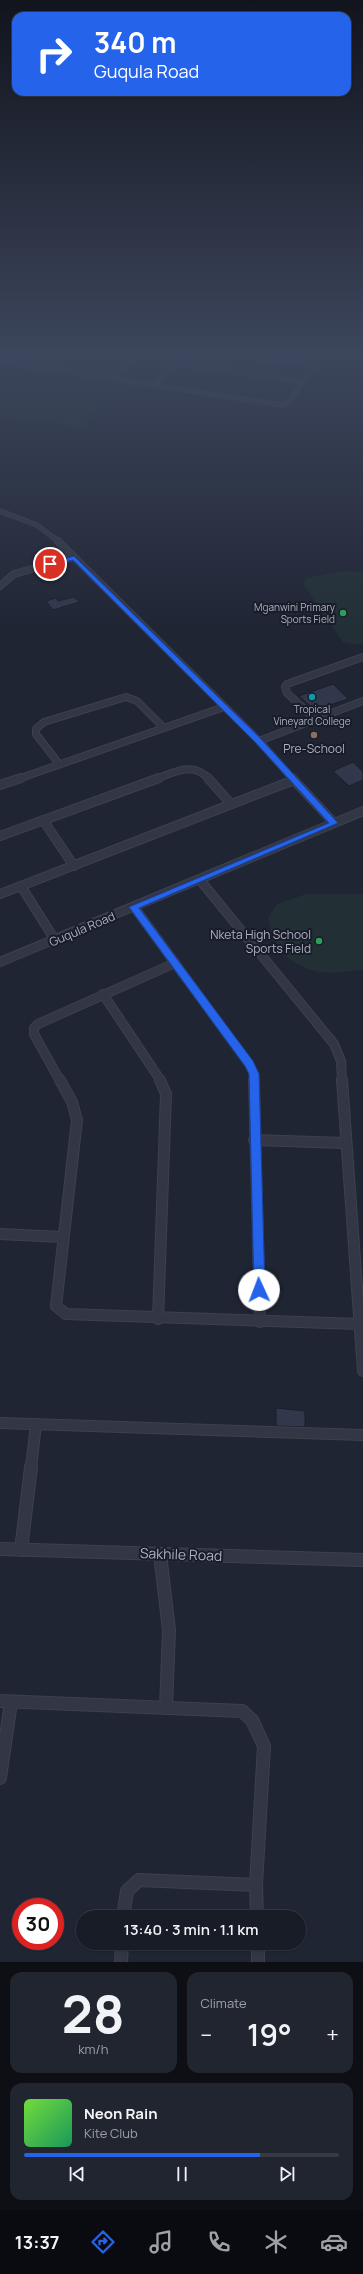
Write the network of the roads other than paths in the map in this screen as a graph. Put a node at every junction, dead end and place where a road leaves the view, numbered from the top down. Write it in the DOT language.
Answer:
graph roads {
  1 [pos="0,511"];
  2 [pos="74,558"];
  3 [pos="0,586"];
  4 [pos="363,657"];
  5 [pos="363,701"];
  6 [pos="224,707"];
  7 [pos="315,719"];
  8 [pos="163,727"];
  9 [pos="259,741"];
  10 [pos="59,764"];
  11 [pos="294,780"];
  12 [pos="0,785"];
  13 [pos="231,804"];
  14 [pos="363,811"];
  15 [pos="43,820"];
  16 [pos="334,823"];
  17 [pos="0,836"];
  18 [pos="74,866"];
  19 [pos="200,880"];
  20 [pos="22,886"];
  21 [pos="0,894"];
  22 [pos="134,907"];
  23 [pos="55,940"];
  24 [pos="0,962"];
  25 [pos="175,963"];
  26 [pos="103,994"];
  27 [pos="254,1140"];
  28 [pos="346,1143"];
  29 [pos="0,1234"];
  30 [pos="62,1237"];
  31 [pos="158,1319"];
  32 [pos="260,1322"];
  33 [pos="359,1324"];
  34 [pos="363,1371"];
  35 [pos="0,1423"];
  36 [pos="36,1424"];
  37 [pos="363,1435"];
  38 [pos="0,1549"];
  39 [pos="21,1550"];
  40 [pos="160,1554"];
  41 [pos="363,1560"];
  42 [pos="6,1701"];
  43 [pos="166,1708"];
  44 [pos="0,1778"];
  45 [pos="256,1885"];
  46 [pos="124,1910"];
  47 [pos="257,1910"];
  48 [pos="122,1950"];
  49 [pos="258,1950"];
  50 [pos="121,1962"];
  51 [pos="258,1962"];
  1 -- 2 [label="street"];
  2 -- 3 [label="street"];
  2 -- 6 [label="street"];
  4 -- 7 [label="street"];
  5 -- 7 [label="street"];
  6 -- 8 [label="street"];
  6 -- 9 [label="street"];
  7 -- 9 [label="street"];
  8 -- 10 [label="street"];
  8 -- 10 [label="street"];
  9 -- 11 [label="street"];
  10 -- 12 [label="street"];
  11 -- 13 [label="street"];
  11 -- 16 [label="street"];
  13 -- 15 [label="street"];
  13 -- 18 [label="street"];
  14 -- 16 [label="street, Guqula Road"];
  15 -- 17 [label="street"];
  15 -- 18 [label="street"];
  16 -- 19 [label="street, Guqula Road"];
  18 -- 20 [label="street"];
  19 -- 22 [label="street, Guqula Road"];
  19 -- 28 [label="street"];
  20 -- 21 [label="street"];
  20 -- 23 [label="street"];
  22 -- 23 [label="street, Guqula Road"];
  22 -- 25 [label="street"];
  23 -- 24 [label="street, Guqula Road"];
  25 -- 26 [label="street"];
  25 -- 27 [label="street"];
  26 -- 30 [label="street"];
  26 -- 31 [label="street"];
  27 -- 28 [label="street"];
  27 -- 32 [label="street"];
  28 -- 33 [label="street"];
  29 -- 30 [label="street"];
  30 -- 31 [label="street"];
  31 -- 32 [label="street"];
  32 -- 33 [label="street"];
  33 -- 34 [label="street"];
  35 -- 36 [label="street"];
  36 -- 37 [label="street"];
  36 -- 39 [label="street"];
  38 -- 39 [label="street, Sakhile Road"];
  39 -- 40 [label="street, Sakhile Road"];
  40 -- 41 [label="street, Sakhile Road"];
  40 -- 43 [label="street"];
  42 -- 43 [label="street"];
  42 -- 44 [label="street"];
  43 -- 45 [label="street"];
  45 -- 46 [label="street"];
  45 -- 47 [label="street"];
  48 -- 50 [label="street"];
  49 -- 51 [label="street"];
}
